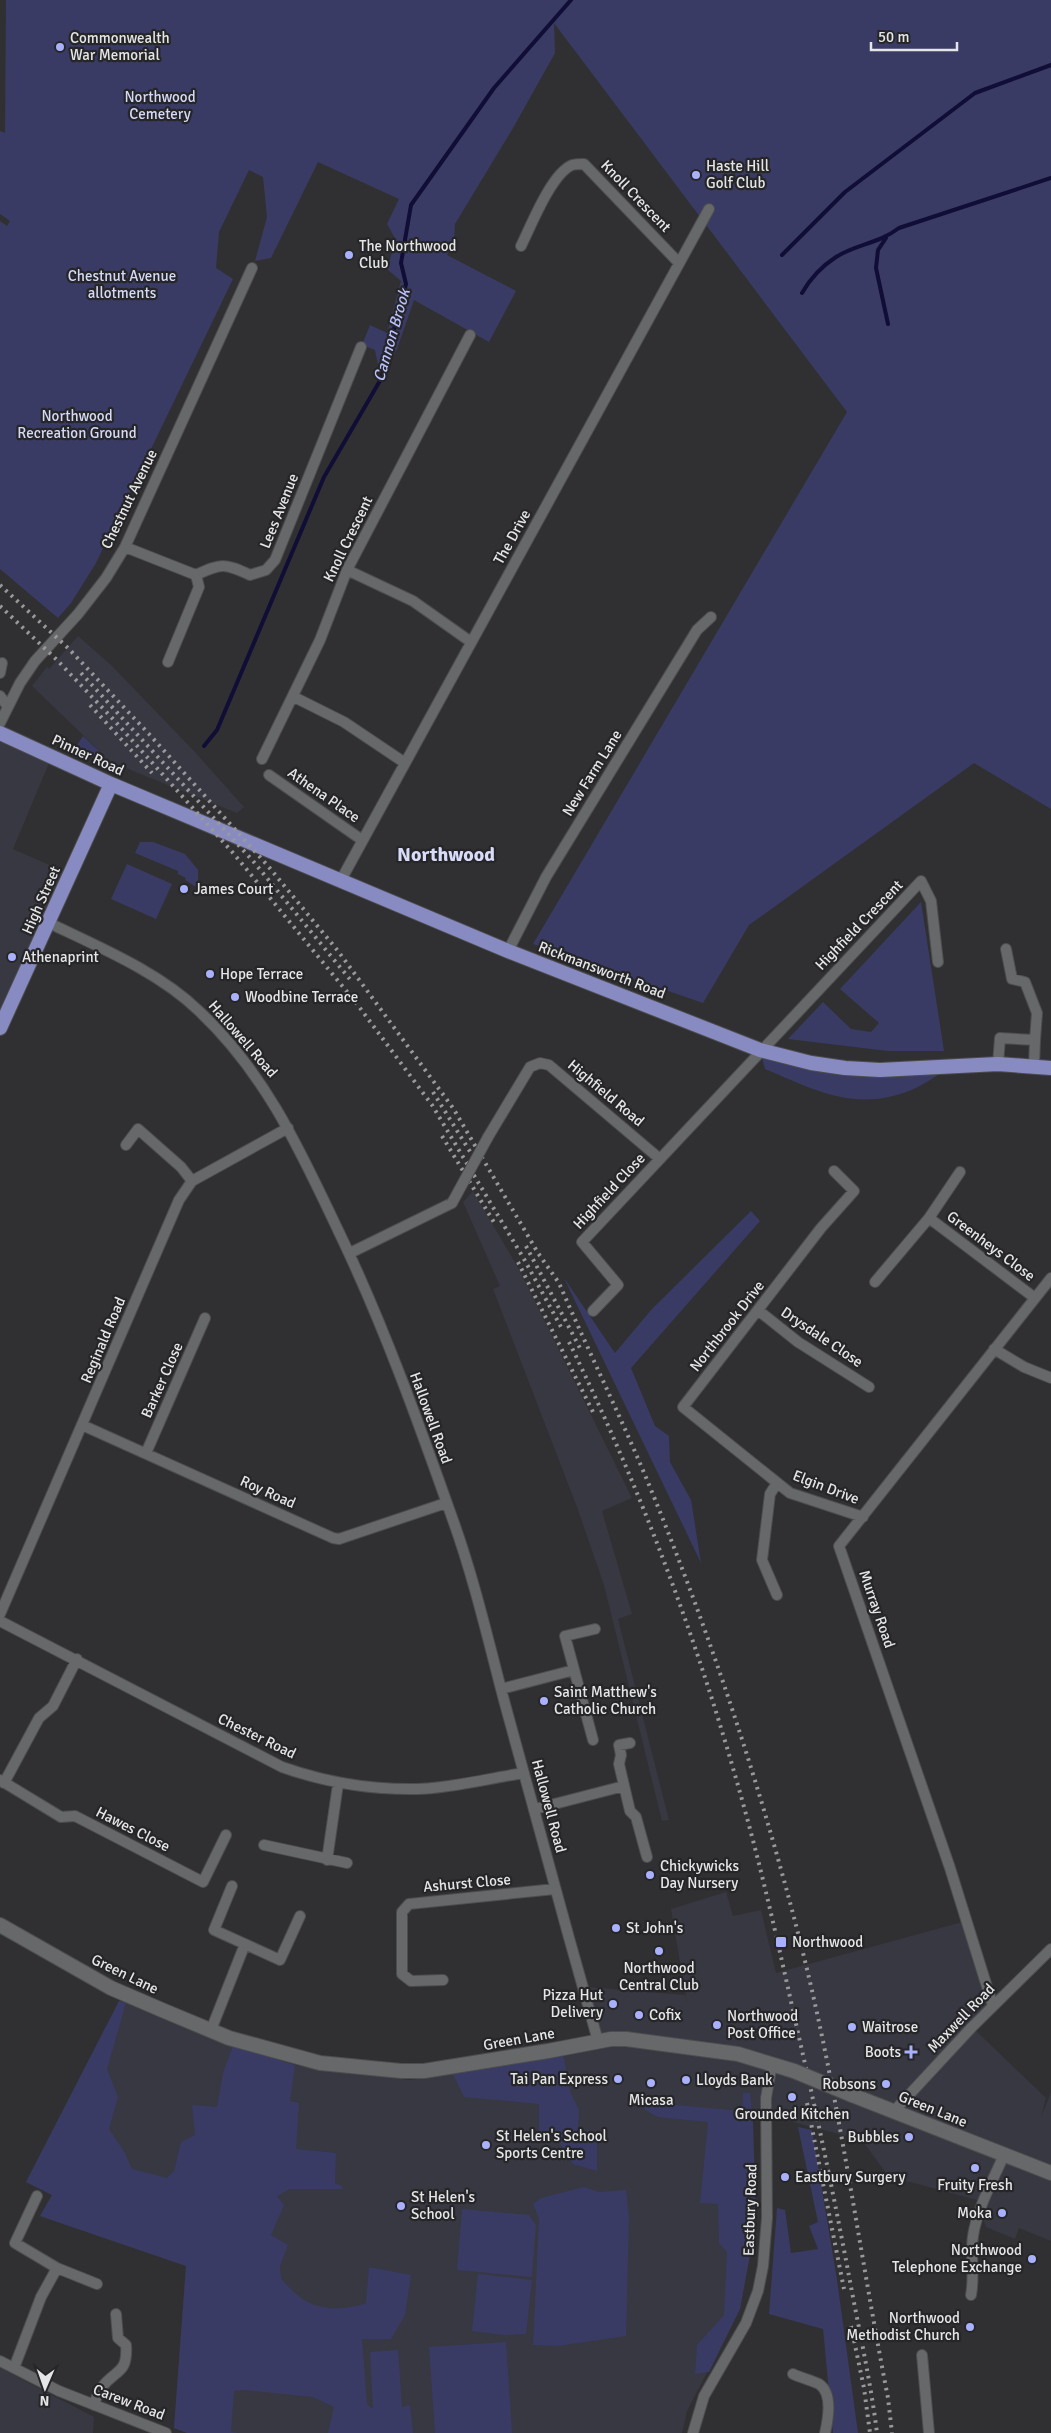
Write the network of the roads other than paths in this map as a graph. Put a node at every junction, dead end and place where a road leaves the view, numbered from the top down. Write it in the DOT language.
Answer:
graph roads {
  1 [pos="709,209"];
  2 [pos="521,246"];
  3 [pos="679,263"];
  4 [pos="252,268"];
  5 [pos="470,335"];
  6 [pos="361,347"];
  7 [pos="125,547"];
  8 [pos="347,570"];
  9 [pos="196,575"];
  10 [pos="711,617"];
  11 [pos="471,642"];
  12 [pos="168,662"];
  13 [pos="0,696"];
  14 [pos="294,697"];
  15 [pos="8,707"];
  16 [pos="0,724"];
  17 [pos="0,733"];
  18 [pos="262,760"];
  19 [pos="405,764"];
  20 [pos="269,775"];
  21 [pos="111,784"];
  22 [pos="162,805"];
  23 [pos="362,840"];
  24 [pos="341,880"];
  25 [pos="49,923"];
  26 [pos="1006,949"];
  27 [pos="508,951"];
  28 [pos="938,962"];
  29 [pos="0,1028"];
  30 [pos="1035,1040"];
  31 [pos="760,1050"];
  32 [pos="998,1064"];
  33 [pos="1034,1066"];
  34 [pos="1051,1068"];
  35 [pos="288,1128"];
  36 [pos="126,1144"];
  37 [pos="660,1159"];
  38 [pos="834,1171"];
  39 [pos="960,1172"];
  40 [pos="192,1181"];
  41 [pos="928,1218"];
  42 [pos="350,1253"];
  43 [pos="1051,1278"];
  44 [pos="875,1282"];
  45 [pos="1034,1298"];
  46 [pos="593,1311"];
  47 [pos="759,1311"];
  48 [pos="205,1318"];
  49 [pos="994,1349"];
  50 [pos="1051,1378"];
  51 [pos="869,1386"];
  52 [pos="82,1425"];
  53 [pos="146,1453"];
  54 [pos="777,1483"];
  55 [pos="446,1503"];
  56 [pos="862,1517"];
  57 [pos="777,1595"];
  58 [pos="0,1614"];
  59 [pos="0,1621"];
  60 [pos="594,1629"];
  61 [pos="77,1659"];
  62 [pos="574,1670"];
  63 [pos="502,1689"];
  64 [pos="593,1740"];
  65 [pos="630,1743"];
  66 [pos="524,1773"];
  67 [pos="2,1781"];
  68 [pos="338,1784"];
  69 [pos="624,1786"];
  70 [pos="535,1809"];
  71 [pos="226,1835"];
  72 [pos="264,1845"];
  73 [pos="647,1857"];
  74 [pos="327,1860"];
  75 [pos="347,1864"];
  76 [pos="232,1886"];
  77 [pos="555,1889"];
  78 [pos="300,1916"];
  79 [pos="0,1925"];
  80 [pos="245,1944"];
  81 [pos="1051,1949"];
  82 [pos="443,1980"];
  83 [pos="992,2006"];
  84 [pos="211,2030"];
  85 [pos="598,2041"];
  86 [pos="772,2064"];
  87 [pos="895,2110"];
  88 [pos="1004,2155"];
  89 [pos="1051,2173"];
  90 [pos="37,2196"];
  91 [pos="56,2268"];
  92 [pos="97,2284"];
  93 [pos="971,2295"];
  94 [pos="116,2314"];
  95 [pos="922,2356"];
  96 [pos="0,2361"];
  97 [pos="14,2368"];
  98 [pos="793,2374"];
  99 [pos="94,2405"];
  100 [pos="166,2433"];
  101 [pos="693,2433"];
  102 [pos="825,2433"];
  103 [pos="929,2433"];
  1 -- 3 [label="street, The Drive"];
  2 -- 3 [label="street, Knoll Crescent"];
  3 -- 11 [label="street, The Drive"];
  4 -- 7 [label="street, Chestnut Avenue"];
  5 -- 8 [label="street, Knoll Crescent"];
  6 -- 9 [label="street, Lees Avenue"];
  7 -- 9 [label="street"];
  7 -- 15 [label="street, Chestnut Avenue"];
  8 -- 11 [label="street"];
  8 -- 14 [label="street, Knoll Crescent"];
  9 -- 12 [label="street"];
  10 -- 27 [label="street, New Farm Lane"];
  11 -- 19 [label="street, The Drive"];
  13 -- 15 [label="street"];
  14 -- 18 [label="street, Knoll Crescent"];
  14 -- 19 [label="street"];
  15 -- 16 [label="street, Chestnut Avenue"];
  17 -- 21 [label="main road, Pinner Road"];
  19 -- 23 [label="street, The Drive"];
  20 -- 23 [label="street, Athena Place"];
  21 -- 22 [label="main road, Pinner Road"];
  21 -- 25 [label="main road, High Street"];
  22 -- 24 [label="main road, Rickmansworth Road"];
  23 -- 24 [label="street, The Drive"];
  24 -- 27 [label="main road, Rickmansworth Road"];
  25 -- 29 [label="main road, High Street"];
  25 -- 35 [label="street, Hallowell Road"];
  26 -- 30 [label="street"];
  27 -- 31 [label="main road, Rickmansworth Road"];
  28 -- 31 [label="street, Highfield Crescent"];
  30 -- 32 [label="street"];
  30 -- 33 [label="street"];
  31 -- 32 [label="main road, Rickmansworth Road"];
  31 -- 37 [label="street"];
  32 -- 33 [label="main road, Rickmansworth Road"];
  33 -- 34 [label="main road, Rickmansworth Road"];
  35 -- 40 [label="street, Reginald Road"];
  35 -- 42 [label="street, Hallowell Road"];
  36 -- 40 [label="street"];
  37 -- 42 [label="street, Highfield Road, bridge"];
  37 -- 46 [label="street, Highfield Close"];
  38 -- 47 [label="street, Northbrook Drive"];
  39 -- 41 [label="street, Greenheys Close"];
  40 -- 52 [label="street, Reginald Road"];
  41 -- 44 [label="street, Greenheys Close"];
  41 -- 45 [label="street, Greenheys Close"];
  42 -- 55 [label="street, Hallowell Road"];
  43 -- 45 [label="street, Murray Road"];
  45 -- 49 [label="street, Murray Road"];
  47 -- 51 [label="street, Drysdale Close"];
  47 -- 54 [label="street, Northbrook Drive"];
  48 -- 53 [label="street, Barker Close"];
  49 -- 50 [label="street"];
  49 -- 56 [label="street, Murray Road"];
  52 -- 53 [label="street, Roy Road"];
  52 -- 58 [label="street, Reginald Road"];
  53 -- 55 [label="street, Roy Road"];
  54 -- 56 [label="street, Elgin Drive"];
  54 -- 57 [label="street, Elgin Drive"];
  55 -- 63 [label="street, Hallowell Road"];
  56 -- 83 [label="street, Murray Road"];
  59 -- 61 [label="street, Chester Road"];
  60 -- 62 [label="street"];
  61 -- 67 [label="street"];
  61 -- 68 [label="street, Chester Road"];
  62 -- 63 [label="street"];
  62 -- 64 [label="street"];
  63 -- 66 [label="street, Hallowell Road"];
  65 -- 69 [label="street"];
  66 -- 68 [label="street, Chester Road"];
  66 -- 70 [label="street, Hallowell Road"];
  67 -- 71 [label="street, Hawes Close"];
  68 -- 74 [label="street"];
  69 -- 70 [label="street"];
  69 -- 73 [label="street"];
  70 -- 77 [label="street, Hallowell Road"];
  72 -- 74 [label="street"];
  74 -- 75 [label="street"];
  76 -- 80 [label="street"];
  77 -- 82 [label="street, Ashurst Close"];
  77 -- 85 [label="street, Hallowell Road"];
  78 -- 80 [label="street"];
  79 -- 84 [label="main road, Green Lane"];
  80 -- 84 [label="street"];
  81 -- 83 [label="street, Maxwell Road"];
  83 -- 87 [label="street, Maxwell Road"];
  84 -- 85 [label="main road, Green Lane"];
  85 -- 86 [label="main road, Green Lane"];
  86 -- 87 [label="main road, Green Lane, bridge"];
  86 -- 101 [label="street, Eastbury Road"];
  87 -- 88 [label="main road, Green Lane"];
  88 -- 89 [label="main road, Green Lane"];
  88 -- 93 [label="street"];
  90 -- 91 [label="street"];
  91 -- 92 [label="street"];
  91 -- 97 [label="street"];
  94 -- 99 [label="street"];
  95 -- 103 [label="street"];
  96 -- 97 [label="street, Carew Road"];
  97 -- 99 [label="street, Carew Road"];
  98 -- 102 [label="street"];
  99 -- 100 [label="street, Carew Road"];
}
